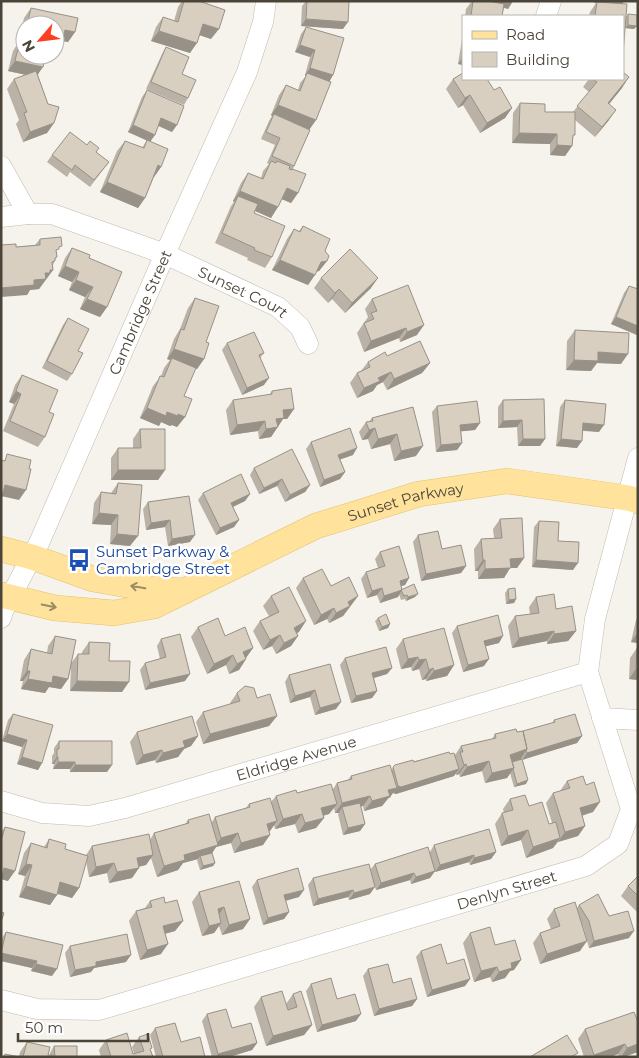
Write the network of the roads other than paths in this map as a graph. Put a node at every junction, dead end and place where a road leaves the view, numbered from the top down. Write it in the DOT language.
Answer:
graph roads {
  1 [pos="266,1"];
  2 [pos="551,1"];
  3 [pos="546,15"];
  4 [pos="1,166"];
  5 [pos="28,214"];
  6 [pos="1,217"];
  7 [pos="165,254"];
  8 [pos="308,344"];
  9 [pos="638,458"];
  10 [pos="633,500"];
  11 [pos="1,549"];
  12 [pos="32,557"];
  13 [pos="186,591"];
  14 [pos="4,604"];
  15 [pos="588,672"];
  16 [pos="602,718"];
  17 [pos="638,720"];
  18 [pos="1,801"];
  19 [pos="1,1000"];
  1 -- 7 [label="street, Cambridge Street"];
  2 -- 3 [label="street"];
  4 -- 5 [label="street"];
  5 -- 6 [label="street, Sunset Court"];
  5 -- 7 [label="street, Sunset Court"];
  7 -- 8 [label="street, Sunset Court"];
  7 -- 12 [label="street, Cambridge Street"];
  9 -- 10 [label="street, Denlyn Street"];
  10 -- 13 [label="main road, Sunset Parkway"];
  10 -- 15 [label="street, Denlyn Street"];
  11 -- 12 [label="main road, Sunset Parkway"];
  13 -- 12 [label="main road, Sunset Parkway, one-way"];
  12 -- 14 [label="street, Cambridge Street"];
  14 -- 13 [label="main road, Sunset Parkway, one-way"];
  15 -- 16 [label="street, Denlyn Street"];
  15 -- 18 [label="street, Eldridge Avenue"];
  16 -- 17 [label="street"];
  16 -- 19 [label="street, Denlyn Street"];
}
